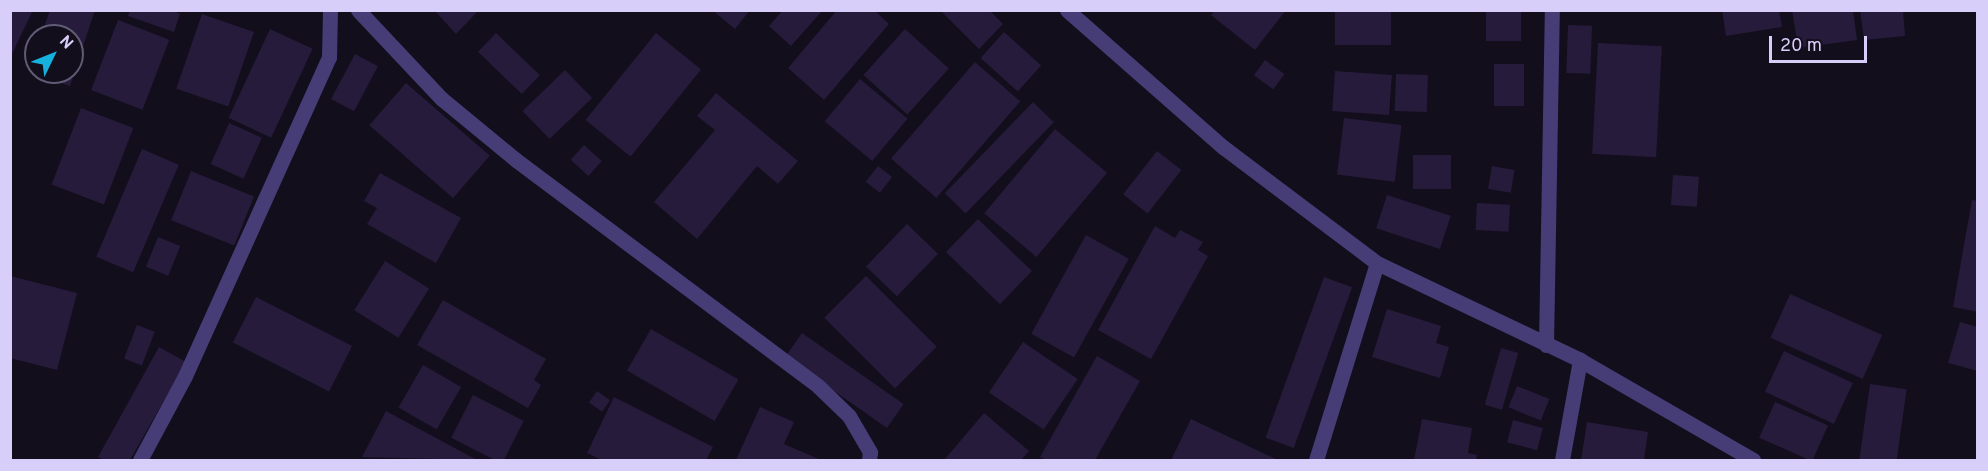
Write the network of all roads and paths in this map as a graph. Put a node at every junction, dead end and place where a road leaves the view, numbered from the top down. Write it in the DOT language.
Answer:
graph roads {
  1 [pos="330,10"];
  2 [pos="358,10"];
  3 [pos="1067,10"];
  4 [pos="1552,10"];
  5 [pos="1377,263"];
  6 [pos="1546,345"];
  7 [pos="1580,360"];
  8 [pos="140,460"];
  9 [pos="869,460"];
  10 [pos="1316,460"];
  11 [pos="1562,460"];
  12 [pos="1753,460"];
  1 -- 8 [label="street"];
  2 -- 9 [label="street"];
  3 -- 5 [label="street"];
  4 -- 6 [label="street"];
  5 -- 6 [label="street"];
  5 -- 10 [label="street"];
  6 -- 7 [label="street"];
  7 -- 11 [label="street"];
  7 -- 12 [label="street"];
}
